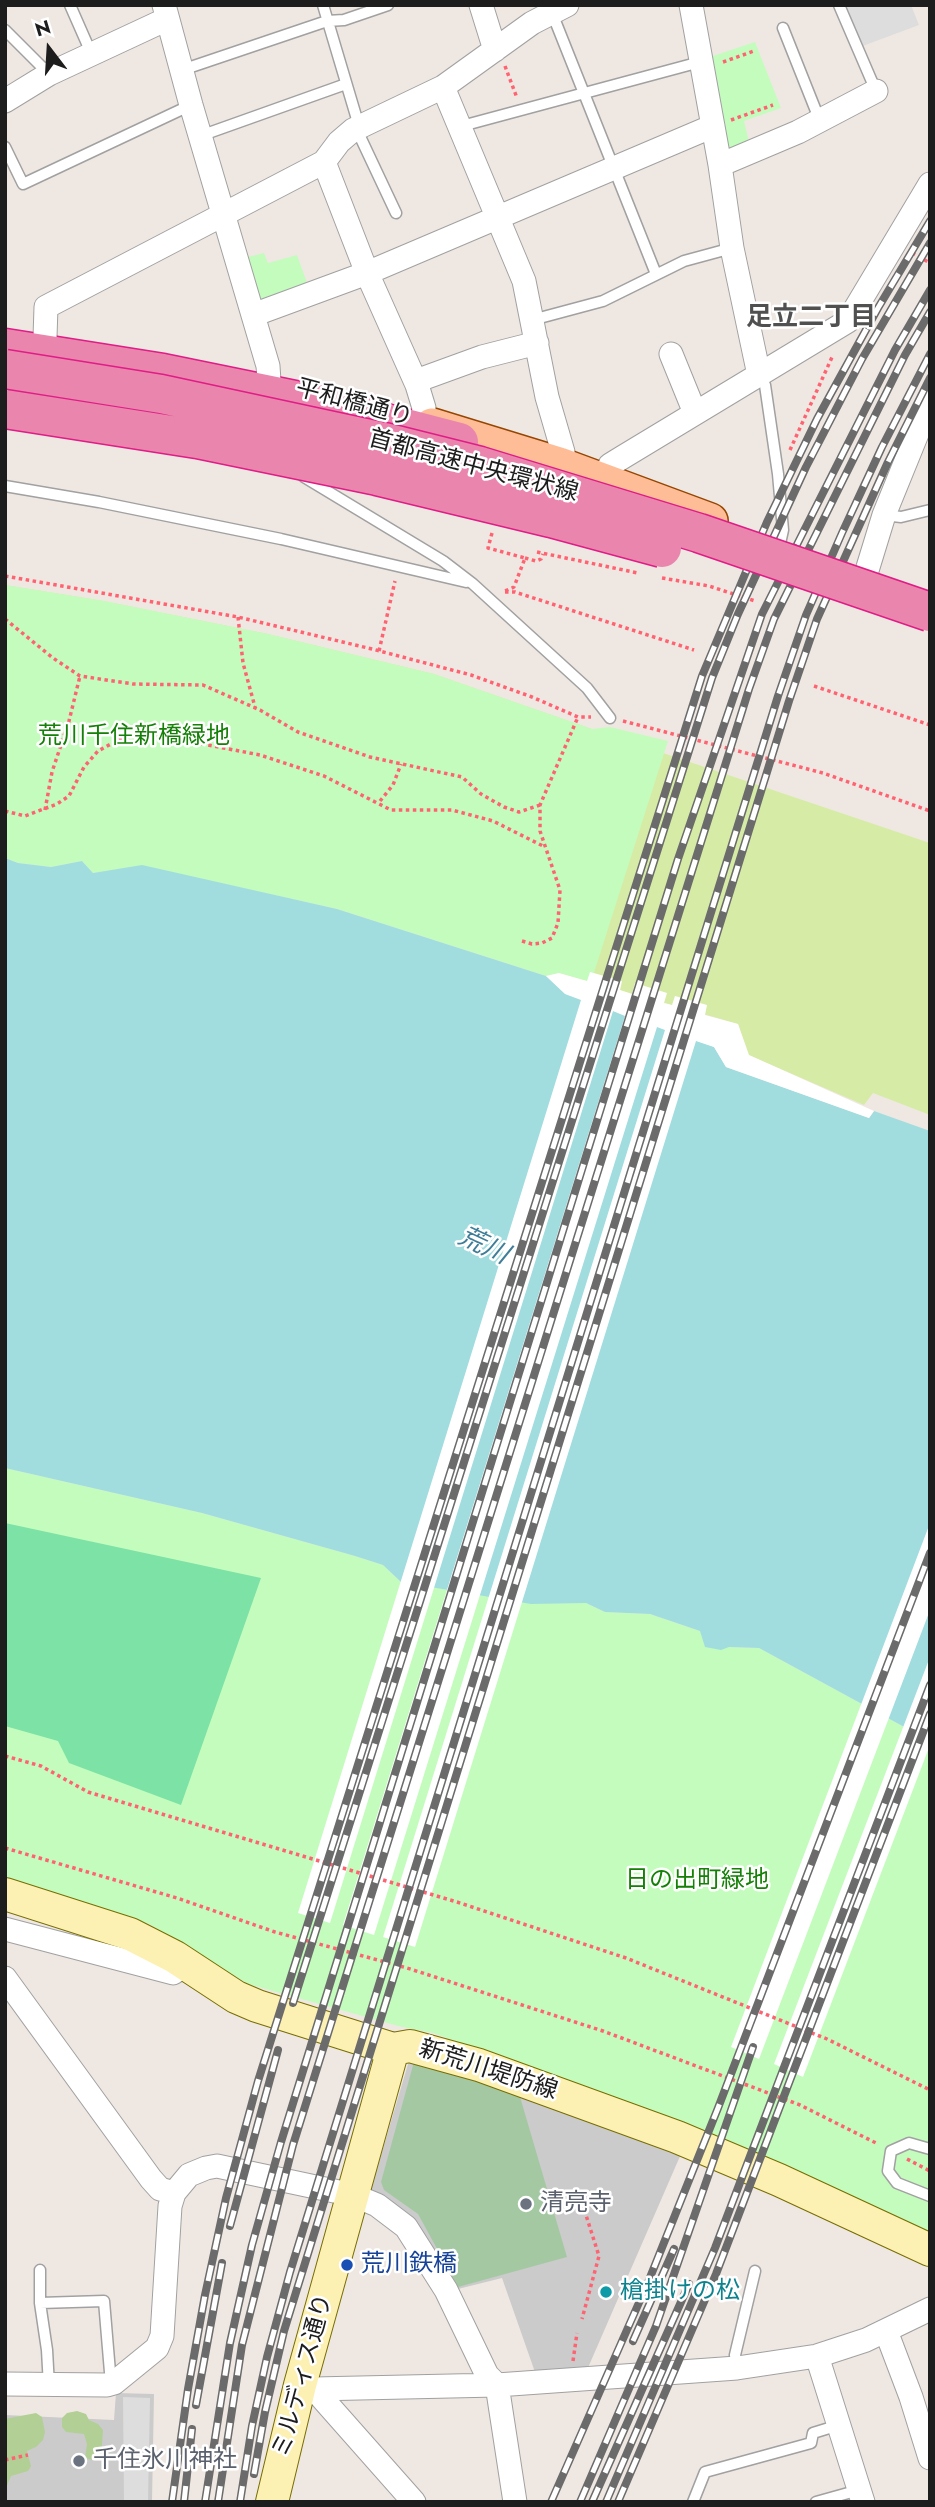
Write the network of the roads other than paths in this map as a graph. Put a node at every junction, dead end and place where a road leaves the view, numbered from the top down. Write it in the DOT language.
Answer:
graph roads {
  1 [pos="70,5"];
  2 [pos="323,5"];
  3 [pos="388,5"];
  4 [pos="481,5"];
  5 [pos="691,5"];
  6 [pos="839,5"];
  7 [pos="559,9"];
  8 [pos="165,12"];
  9 [pos="327,21"];
  10 [pos="783,28"];
  11 [pos="5,30"];
  12 [pos="497,49"];
  13 [pos="92,55"];
  14 [pos="700,65"];
  15 [pos="182,70"];
  16 [pos="49,74"];
  17 [pos="346,84"];
  18 [pos="443,87"];
  19 [pos="876,91"];
  20 [pos="584,93"];
  21 [pos="5,101"];
  22 [pos="191,105"];
  23 [pos="820,121"];
  24 [pos="720,124"];
  25 [pos="357,127"];
  26 [pos="458,127"];
  27 [pos="200,136"];
  28 [pos="5,147"];
  29 [pos="324,162"];
  30 [pos="720,165"];
  31 [pos="614,168"];
  32 [pos="930,184"];
  33 [pos="396,213"];
  34 [pos="223,214"];
  35 [pos="496,218"];
  36 [pos="732,248"];
  37 [pos="367,273"];
  38 [pos="656,274"];
  39 [pos="253,315"];
  40 [pos="532,320"];
  41 [pos="5,331"];
  42 [pos="45,337"];
  43 [pos="537,343"];
  44 [pos="5,348"];
  45 [pos="671,354"];
  46 [pos="5,369"];
  47 [pos="759,375"];
  48 [pos="5,381"];
  49 [pos="269,381"];
  50 [pos="416,381"];
  51 [pos="5,387"];
  52 [pos="930,402"];
  53 [pos="5,409"];
  54 [pos="695,413"];
  55 [pos="5,417"];
  56 [pos="422,422"];
  57 [pos="232,432"];
  58 [pos="559,464"];
  59 [pos="604,480"];
  60 [pos="5,486"];
  61 [pos="930,510"];
  62 [pos="884,515"];
  63 [pos="699,533"];
  64 [pos="638,541"];
  65 [pos="779,548"];
  66 [pos="865,577"];
  67 [pos="473,584"];
  68 [pos="930,598"];
  69 [pos="930,612"];
  70 [pos="930,625"];
  71 [pos="930,636"];
  72 [pos="610,718"];
  73 [pos="5,1894"];
  74 [pos="5,1929"];
  75 [pos="185,1965"];
  76 [pos="5,1978"];
  77 [pos="393,2049"];
  78 [pos="930,2149"];
  79 [pos="174,2193"];
  80 [pos="353,2195"];
  81 [pos="930,2196"];
  82 [pos="930,2250"];
  83 [pos="40,2270"];
  84 [pos="755,2271"];
  85 [pos="40,2303"];
  86 [pos="930,2309"];
  87 [pos="886,2331"];
  88 [pos="817,2356"];
  89 [pos="737,2368"];
  90 [pos="5,2384"];
  91 [pos="111,2384"];
  92 [pos="497,2385"];
  93 [pos="49,2386"];
  94 [pos="307,2387"];
  95 [pos="921,2394"];
  96 [pos="839,2425"];
  97 [pos="930,2458"];
  98 [pos="861,2496"];
  99 [pos="272,2502"];
  100 [pos="414,2502"];
  101 [pos="515,2502"];
  102 [pos="693,2502"];
  103 [pos="817,2502"];
  1 -- 13 [label="lane"];
  2 -- 9 [label="lane"];
  3 -- 9 [label="lane"];
  4 -- 12 [label="street"];
  5 -- 14 [label="street"];
  6 -- 19 [label="lane"];
  7 -- 12 [label="street"];
  7 -- 20 [label="lane"];
  8 -- 13 [label="street"];
  8 -- 15 [label="street"];
  9 -- 15 [label="lane"];
  9 -- 17 [label="lane"];
  10 -- 23 [label="lane"];
  11 -- 16 [label="lane"];
  12 -- 18 [label="street"];
  13 -- 16 [label="street"];
  14 -- 20 [label="lane"];
  14 -- 24 [label="street"];
  15 -- 22 [label="street"];
  16 -- 21 [label="street"];
  17 -- 25 [label="lane"];
  17 -- 27 [label="lane"];
  18 -- 25 [label="street"];
  18 -- 26 [label="street"];
  19 -- 23 [label="street"];
  20 -- 26 [label="lane"];
  20 -- 31 [label="lane"];
  22 -- 27 [label="street"];
  22 -- 28 [label="lane"];
  23 -- 30 [label="street"];
  24 -- 30 [label="street"];
  24 -- 31 [label="street"];
  25 -- 29 [label="street"];
  25 -- 33 [label="lane"];
  26 -- 35 [label="street"];
  27 -- 34 [label="street"];
  29 -- 34 [label="street"];
  29 -- 37 [label="street"];
  30 -- 36 [label="street"];
  31 -- 35 [label="street"];
  31 -- 38 [label="lane"];
  32 -- 47 [label="street"];
  34 -- 39 [label="street"];
  34 -- 42 [label="street"];
  35 -- 37 [label="street"];
  35 -- 40 [label="street"];
  36 -- 38 [label="lane"];
  36 -- 47 [label="street"];
  37 -- 39 [label="street"];
  37 -- 50 [label="street"];
  38 -- 40 [label="lane"];
  39 -- 49 [label="street"];
  40 -- 43 [label="street"];
  41 -- 42 [label="main road, 平和橋通り"];
  42 -- 49 [label="main road, 平和橋通り"];
  43 -- 50 [label="street"];
  43 -- 58 [label="street"];
  44 -- 63 [label="highway, bridge"];
  45 -- 54 [label="street"];
  46 -- 63 [label="highway, 首都高速中央環状線, bridge"];
  47 -- 54 [label="street"];
  47 -- 65 [label="lane"];
  48 -- 57 [label="main road, 平和橋通り"];
  49 -- 56 [label="main road, 平和橋通り"];
  50 -- 56 [label="street"];
  51 -- 64 [label="highway, bridge"];
  52 -- 62 [label="street"];
  53 -- 64 [label="highway, 首都高速中央環状線, bridge"];
  54 -- 59 [label="street"];
  55 -- 57 [label="main road"];
  56 -- 58 [label="main road, 平和橋通り"];
  57 -- 67 [label="lane"];
  57 -- 70 [label="main road, 平和橋通り"];
  58 -- 59 [label="main road, 平和橋通り"];
  59 -- 65 [label="main road, 平和橋通り"];
  60 -- 67 [label="lane"];
  61 -- 62 [label="lane"];
  62 -- 66 [label="street"];
  63 -- 69 [label="highway, 首都高速中央環状線, bridge"];
  64 -- 71 [label="highway, 首都高速中央環状線, bridge"];
  65 -- 66 [label="main road, 平和橋通り"];
  66 -- 68 [label="main road, 平和橋通り"];
  67 -- 72 [label="lane"];
  73 -- 75 [label="main road, 新荒川堤防線"];
  74 -- 75 [label="street"];
  75 -- 77 [label="main road, 新荒川堤防線"];
  76 -- 79 [label="street"];
  77 -- 80 [label="main road, ミルディス通り"];
  77 -- 82 [label="main road, 新荒川堤防線"];
  78 -- 81 [label="lane"];
  79 -- 80 [label="street"];
  79 -- 91 [label="street"];
  80 -- 92 [label="street"];
  80 -- 94 [label="main road, ミルディス通り"];
  83 -- 85 [label="lane"];
  84 -- 89 [label="lane"];
  85 -- 91 [label="lane"];
  85 -- 93 [label="lane"];
  86 -- 87 [label="street"];
  87 -- 88 [label="street"];
  87 -- 95 [label="street"];
  88 -- 89 [label="street"];
  88 -- 96 [label="street"];
  89 -- 92 [label="street"];
  90 -- 93 [label="street"];
  91 -- 93 [label="street"];
  92 -- 94 [label="street"];
  92 -- 101 [label="street"];
  94 -- 99 [label="main road, ミルディス通り"];
  94 -- 100 [label="street"];
  95 -- 97 [label="street"];
  96 -- 98 [label="street"];
  96 -- 102 [label="lane"];
  98 -- 103 [label="lane"];
}
